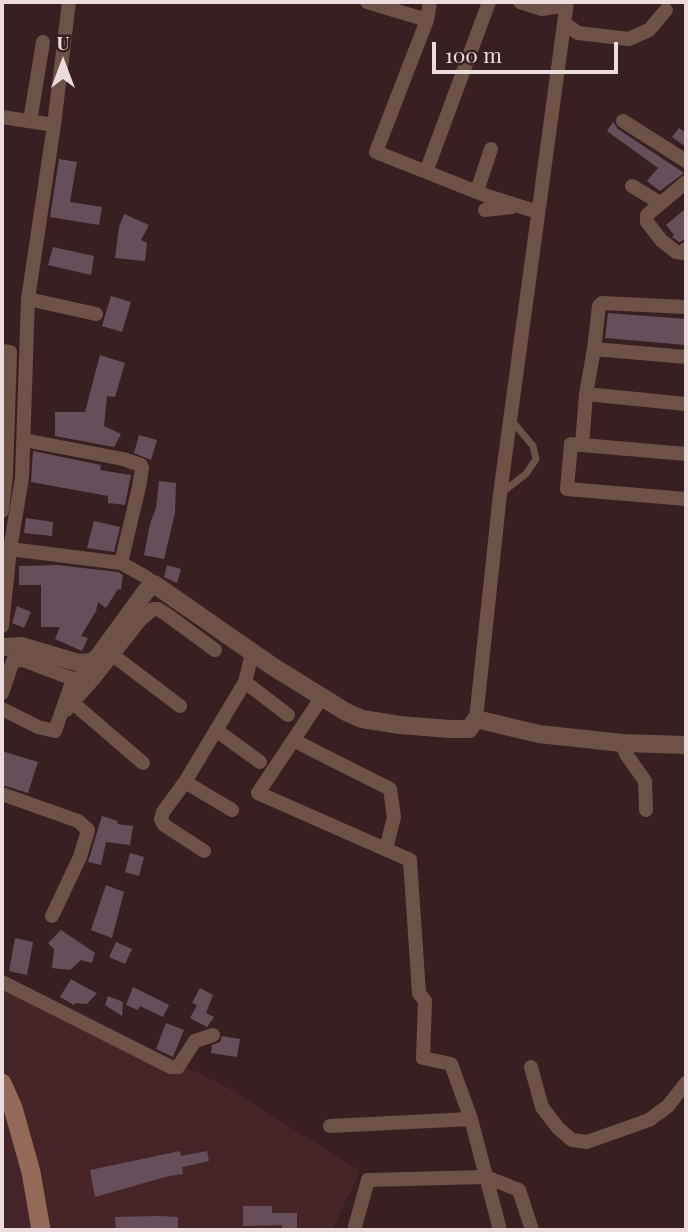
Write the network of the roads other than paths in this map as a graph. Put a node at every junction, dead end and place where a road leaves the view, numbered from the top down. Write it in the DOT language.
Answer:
graph roads {
  1 [pos="69,2"];
  2 [pos="367,2"];
  3 [pos="430,2"];
  4 [pos="489,2"];
  5 [pos="520,2"];
  6 [pos="567,4"];
  7 [pos="543,6"];
  8 [pos="666,10"];
  9 [pos="426,20"];
  10 [pos="564,23"];
  11 [pos="43,42"];
  12 [pos="2,117"];
  13 [pos="30,121"];
  14 [pos="623,121"];
  15 [pos="54,125"];
  16 [pos="491,149"];
  17 [pos="686,161"];
  18 [pos="426,172"];
  19 [pos="686,182"];
  20 [pos="632,186"];
  21 [pos="477,191"];
  22 [pos="660,203"];
  23 [pos="517,207"];
  24 [pos="485,210"];
  25 [pos="538,212"];
  26 [pos="686,248"];
  27 [pos="28,299"];
  28 [pos="686,307"];
  29 [pos="96,314"];
  30 [pos="594,349"];
  31 [pos="2,351"];
  32 [pos="686,357"];
  33 [pos="586,394"];
  34 [pos="686,404"];
  35 [pos="5,416"];
  36 [pos="511,421"];
  37 [pos="24,440"];
  38 [pos="582,445"];
  39 [pos="686,454"];
  40 [pos="4,475"];
  41 [pos="500,494"];
  42 [pos="686,499"];
  43 [pos="2,511"];
  44 [pos="10,549"];
  45 [pos="121,563"];
  46 [pos="154,584"];
  47 [pos="2,626"];
  48 [pos="2,647"];
  49 [pos="215,650"];
  50 [pos="252,654"];
  51 [pos="114,656"];
  52 [pos="96,677"];
  53 [pos="73,678"];
  54 [pos="245,682"];
  55 [pos="2,692"];
  56 [pos="322,696"];
  57 [pos="180,706"];
  58 [pos="68,708"];
  59 [pos="2,709"];
  60 [pos="288,715"];
  61 [pos="473,724"];
  62 [pos="216,730"];
  63 [pos="293,740"];
  64 [pos="622,743"];
  65 [pos="686,745"];
  66 [pos="260,762"];
  67 [pos="143,763"];
  68 [pos="185,782"];
  69 [pos="2,794"];
  70 [pos="232,810"];
  71 [pos="646,810"];
  72 [pos="386,849"];
  73 [pos="204,851"];
  74 [pos="52,916"];
  75 [pos="2,982"];
  76 [pos="213,1035"];
  77 [pos="531,1067"];
  78 [pos="2,1083"];
  79 [pos="686,1083"];
  80 [pos="471,1119"];
  81 [pos="330,1126"];
  82 [pos="486,1177"];
  83 [pos="41,1230"];
  84 [pos="354,1230"];
  85 [pos="500,1230"];
  86 [pos="532,1230"];
  1 -- 15 [label="street"];
  2 -- 9 [label="street"];
  3 -- 9 [label="street"];
  4 -- 18 [label="street"];
  5 -- 7 [label="street"];
  6 -- 7 [label="street"];
  6 -- 10 [label="street"];
  8 -- 10 [label="street"];
  9 -- 18 [label="street"];
  10 -- 25 [label="street"];
  11 -- 13 [label="street"];
  12 -- 13 [label="street"];
  13 -- 15 [label="street"];
  14 -- 17 [label="street"];
  15 -- 27 [label="street"];
  16 -- 21 [label="street"];
  18 -- 21 [label="street"];
  19 -- 22 [label="street"];
  20 -- 22 [label="street"];
  21 -- 23 [label="street"];
  22 -- 26 [label="street"];
  23 -- 24 [label="street"];
  23 -- 25 [label="street"];
  25 -- 36 [label="street"];
  27 -- 29 [label="street"];
  27 -- 37 [label="street"];
  28 -- 30 [label="street"];
  30 -- 32 [label="street"];
  30 -- 33 [label="street"];
  31 -- 35 [label="street"];
  33 -- 34 [label="street"];
  33 -- 38 [label="street"];
  35 -- 40 [label="street"];
  36 -- 41 [label="street"];
  36 -- 41 [label="lane"];
  37 -- 44 [label="street"];
  37 -- 45 [label="street"];
  38 -- 39 [label="street"];
  38 -- 42 [label="street"];
  40 -- 43 [label="street"];
  41 -- 61 [label="street"];
  44 -- 45 [label="street"];
  44 -- 47 [label="street"];
  45 -- 46 [label="street"];
  46 -- 48 [label="street"];
  46 -- 50 [label="street"];
  49 -- 51 [label="street"];
  50 -- 54 [label="street"];
  50 -- 56 [label="street"];
  51 -- 52 [label="street"];
  51 -- 57 [label="street"];
  52 -- 53 [label="street"];
  52 -- 58 [label="street"];
  53 -- 55 [label="street"];
  53 -- 58 [label="street"];
  54 -- 60 [label="street"];
  54 -- 62 [label="street"];
  56 -- 61 [label="street"];
  56 -- 63 [label="street"];
  58 -- 59 [label="street"];
  58 -- 67 [label="street"];
  61 -- 64 [label="street"];
  62 -- 66 [label="street"];
  62 -- 68 [label="street"];
  63 -- 72 [label="street"];
  63 -- 72 [label="street"];
  64 -- 65 [label="street"];
  64 -- 71 [label="street"];
  68 -- 70 [label="street"];
  68 -- 73 [label="street"];
  69 -- 74 [label="street"];
  72 -- 80 [label="street"];
  75 -- 76 [label="street"];
  77 -- 79 [label="street"];
  78 -- 83 [label="main road"];
  80 -- 81 [label="street"];
  80 -- 82 [label="street"];
  82 -- 84 [label="street"];
  82 -- 85 [label="street"];
  82 -- 86 [label="street"];
}
